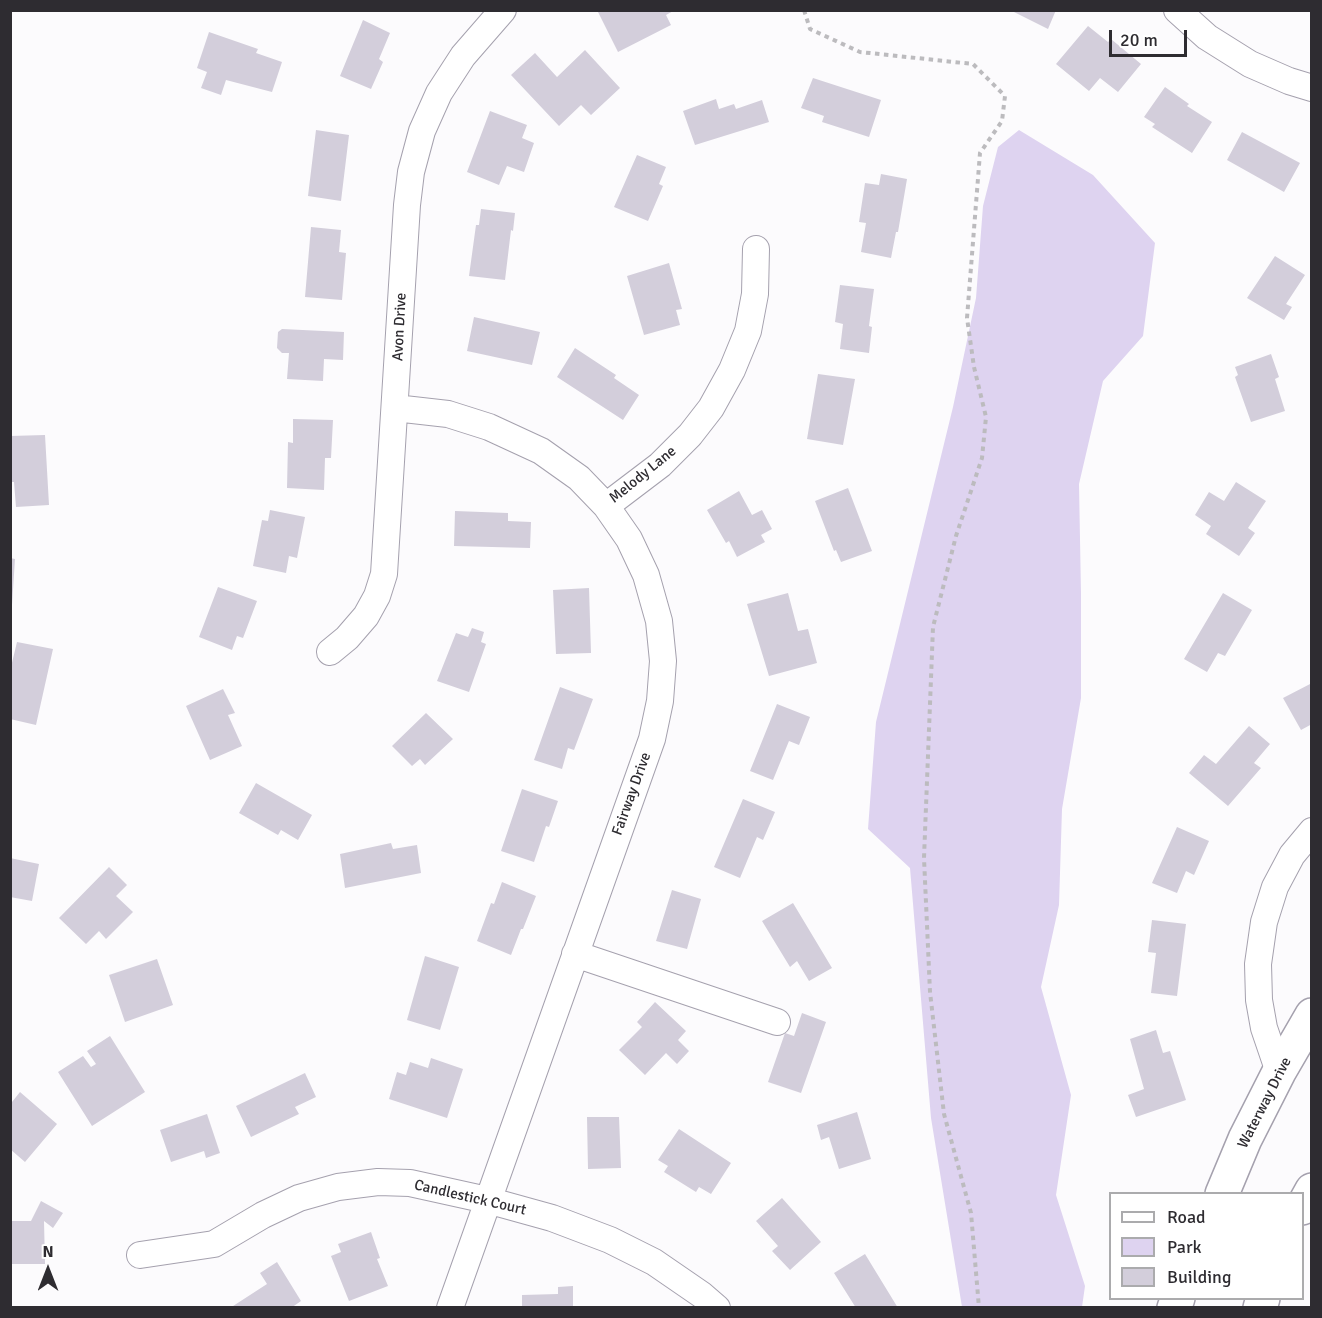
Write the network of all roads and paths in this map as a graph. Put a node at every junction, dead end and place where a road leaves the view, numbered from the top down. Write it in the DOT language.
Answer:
graph roads {
  1 [pos="804,10"];
  2 [pos="1177,10"];
  3 [pos="496,12"];
  4 [pos="1311,88"];
  5 [pos="756,249"];
  6 [pos="395,408"];
  7 [pos="606,506"];
  8 [pos="330,652"];
  9 [pos="1311,831"];
  10 [pos="575,954"];
  11 [pos="1311,1015"];
  12 [pos="777,1022"];
  13 [pos="1279,1072"];
  14 [pos="1311,1190"];
  15 [pos="1223,1192"];
  16 [pos="487,1200"];
  17 [pos="1304,1204"];
  18 [pos="140,1255"];
  19 [pos="450,1308"];
  20 [pos="717,1308"];
  21 [pos="979,1308"];
  1 -- 21 [label="path"];
  2 -- 4 [label="street"];
  3 -- 6 [label="street, Avon Drive"];
  5 -- 7 [label="street, Melody Lane"];
  6 -- 7 [label="street, Fairway Drive"];
  6 -- 8 [label="street, Avon Drive"];
  7 -- 10 [label="street, Fairway Drive"];
  9 -- 13 [label="street"];
  10 -- 12 [label="street"];
  10 -- 16 [label="street, Fairway Drive"];
  11 -- 13 [label="main road, Waterway Drive"];
  13 -- 15 [label="main road, Waterway Drive"];
  14 -- 17 [label="main road"];
  16 -- 18 [label="street, Candlestick Court"];
  16 -- 19 [label="street, Fairway Drive"];
  16 -- 20 [label="street, Candlestick Court"];
}
